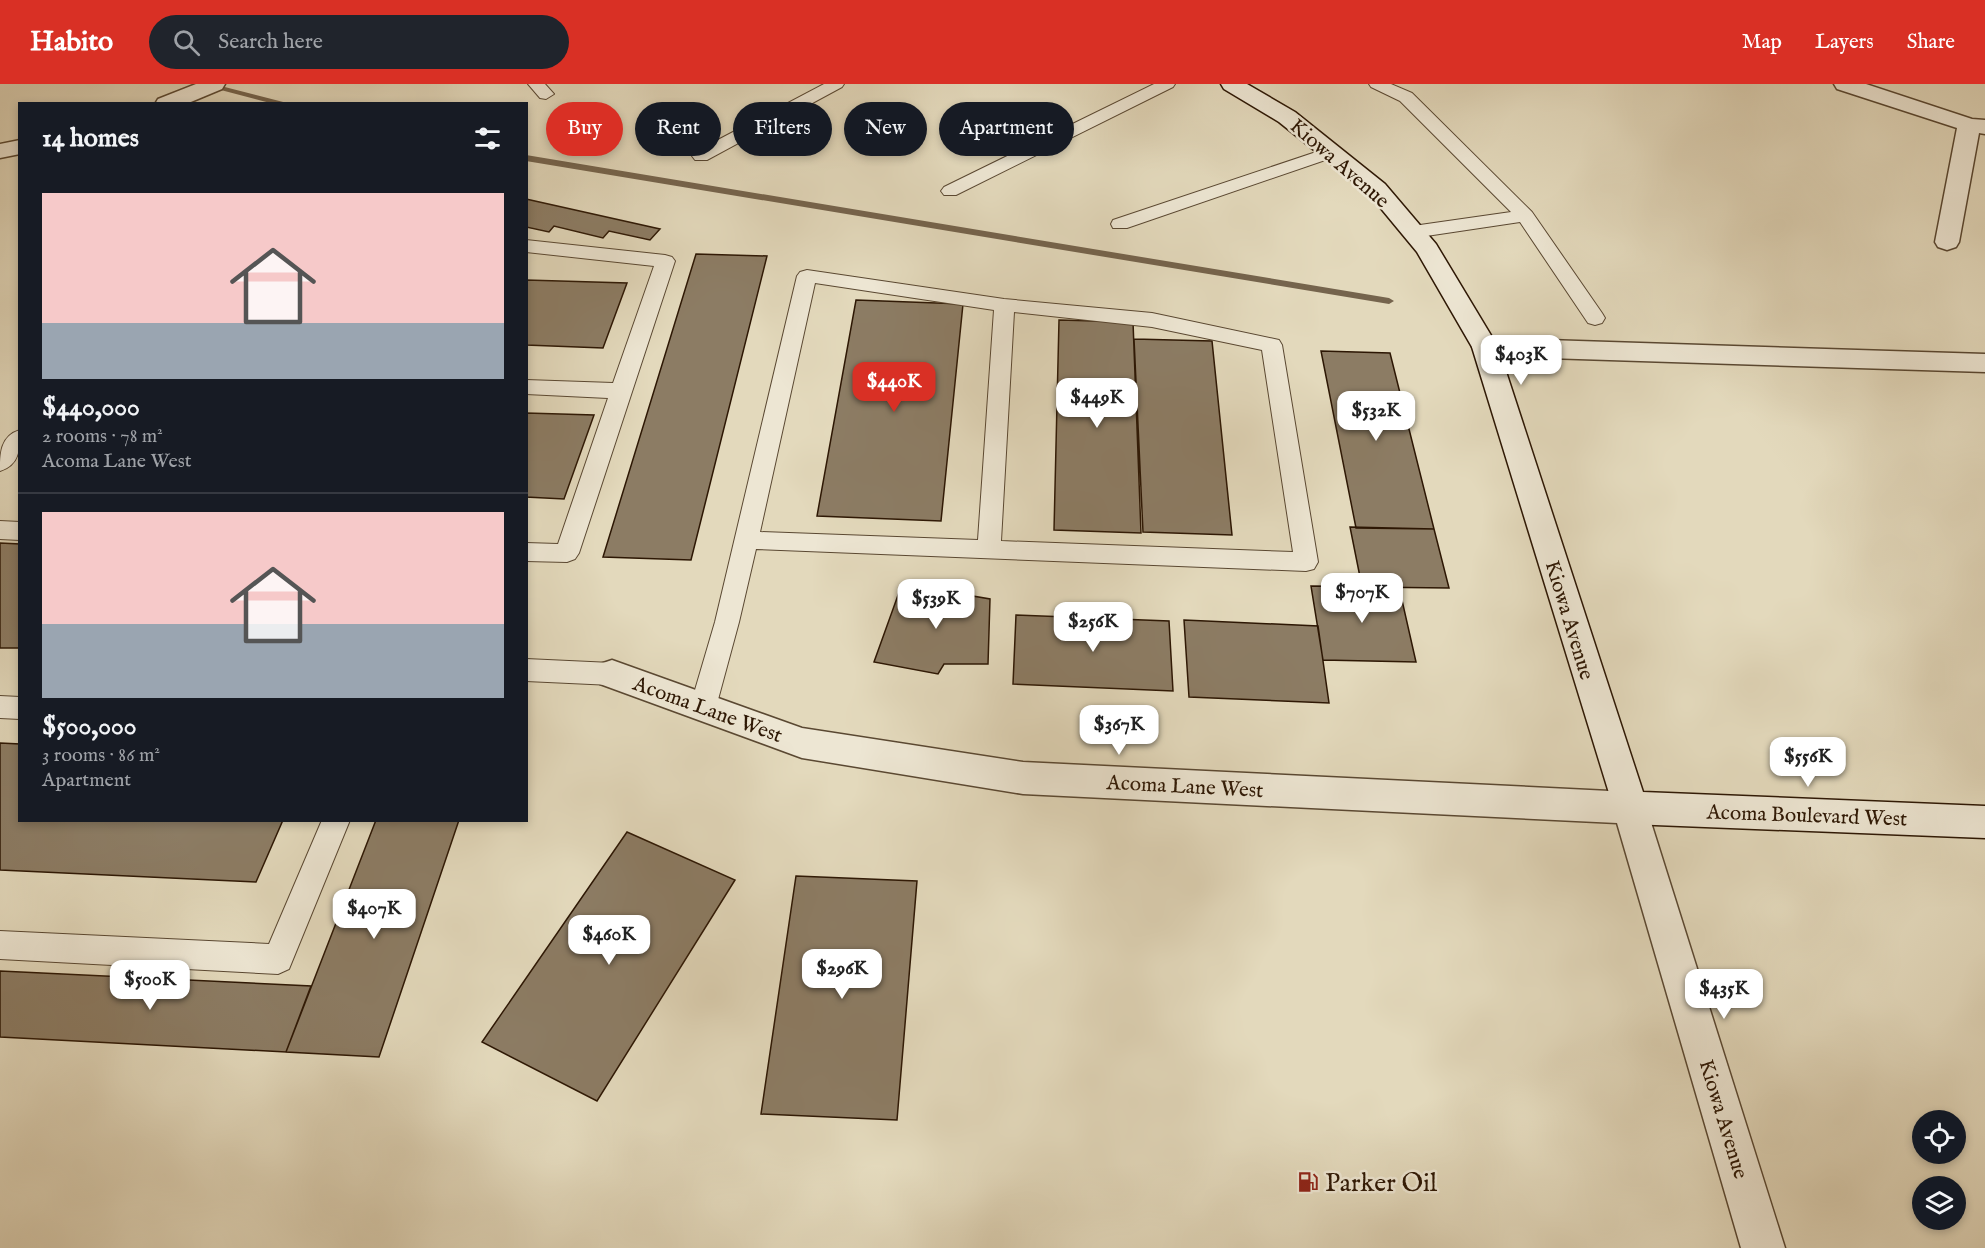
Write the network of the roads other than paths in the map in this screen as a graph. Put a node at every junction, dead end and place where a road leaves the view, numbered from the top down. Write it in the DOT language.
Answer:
graph roads {
  1 [pos="214,84"];
  2 [pos="836,84"];
  3 [pos="1167,84"];
  4 [pos="1232,84"];
  5 [pos="1377,84"];
  6 [pos="1845,84"];
  7 [pos="171,102"];
  8 [pos="1977,126"];
  9 [pos="721,145"];
  10 [pos="18,147"];
  11 [pos="0,151"];
  12 [pos="1331,152"];
  13 [pos="950,191"];
  14 [pos="1525,216"];
  15 [pos="1120,224"];
  16 [pos="1413,232"];
  17 [pos="1947,242"];
  18 [pos="528,246"];
  19 [pos="1004,305"];
  20 [pos="1595,318"];
  21 [pos="1485,348"];
  22 [pos="1985,363"];
  23 [pos="528,387"];
  24 [pos="621,391"];
  25 [pos="18,440"];
  26 [pos="0,463"];
  27 [pos="0,530"];
  28 [pos="18,531"];
  29 [pos="746,540"];
  30 [pos="989,550"];
  31 [pos="528,552"];
  32 [pos="528,670"];
  33 [pos="612,674"];
  34 [pos="0,707"];
  35 [pos="703,707"];
  36 [pos="18,708"];
  37 [pos="1630,808"];
  38 [pos="335,822"];
  39 [pos="1985,822"];
  40 [pos="0,945"];
  41 [pos="1763,1248"];
  1 -- 7 [label="street"];
  2 -- 9 [label="lane"];
  3 -- 13 [label="lane"];
  4 -- 12 [label="street, Kiowa Avenue"];
  5 -- 14 [label="lane"];
  6 -- 8 [label="street"];
  8 -- 17 [label="street"];
  10 -- 11 [label="street"];
  12 -- 15 [label="lane"];
  12 -- 16 [label="street, Kiowa Avenue"];
  14 -- 16 [label="lane"];
  14 -- 20 [label="lane"];
  16 -- 21 [label="street, Kiowa Avenue"];
  18 -- 24 [label="lane"];
  19 -- 29 [label="lane"];
  19 -- 30 [label="lane"];
  19 -- 30 [label="lane"];
  21 -- 22 [label="street"];
  21 -- 37 [label="street, Kiowa Avenue"];
  23 -- 24 [label="lane"];
  24 -- 31 [label="lane"];
  25 -- 26 [label="lane"];
  27 -- 28 [label="lane"];
  29 -- 30 [label="lane"];
  29 -- 35 [label="lane"];
  32 -- 33 [label="lane"];
  33 -- 35 [label="street, Acoma Lane West"];
  34 -- 36 [label="lane"];
  35 -- 37 [label="street, Acoma Lane West"];
  37 -- 39 [label="street, Acoma Boulevard West"];
  37 -- 41 [label="street, Kiowa Avenue"];
  38 -- 40 [label="lane"];
}
